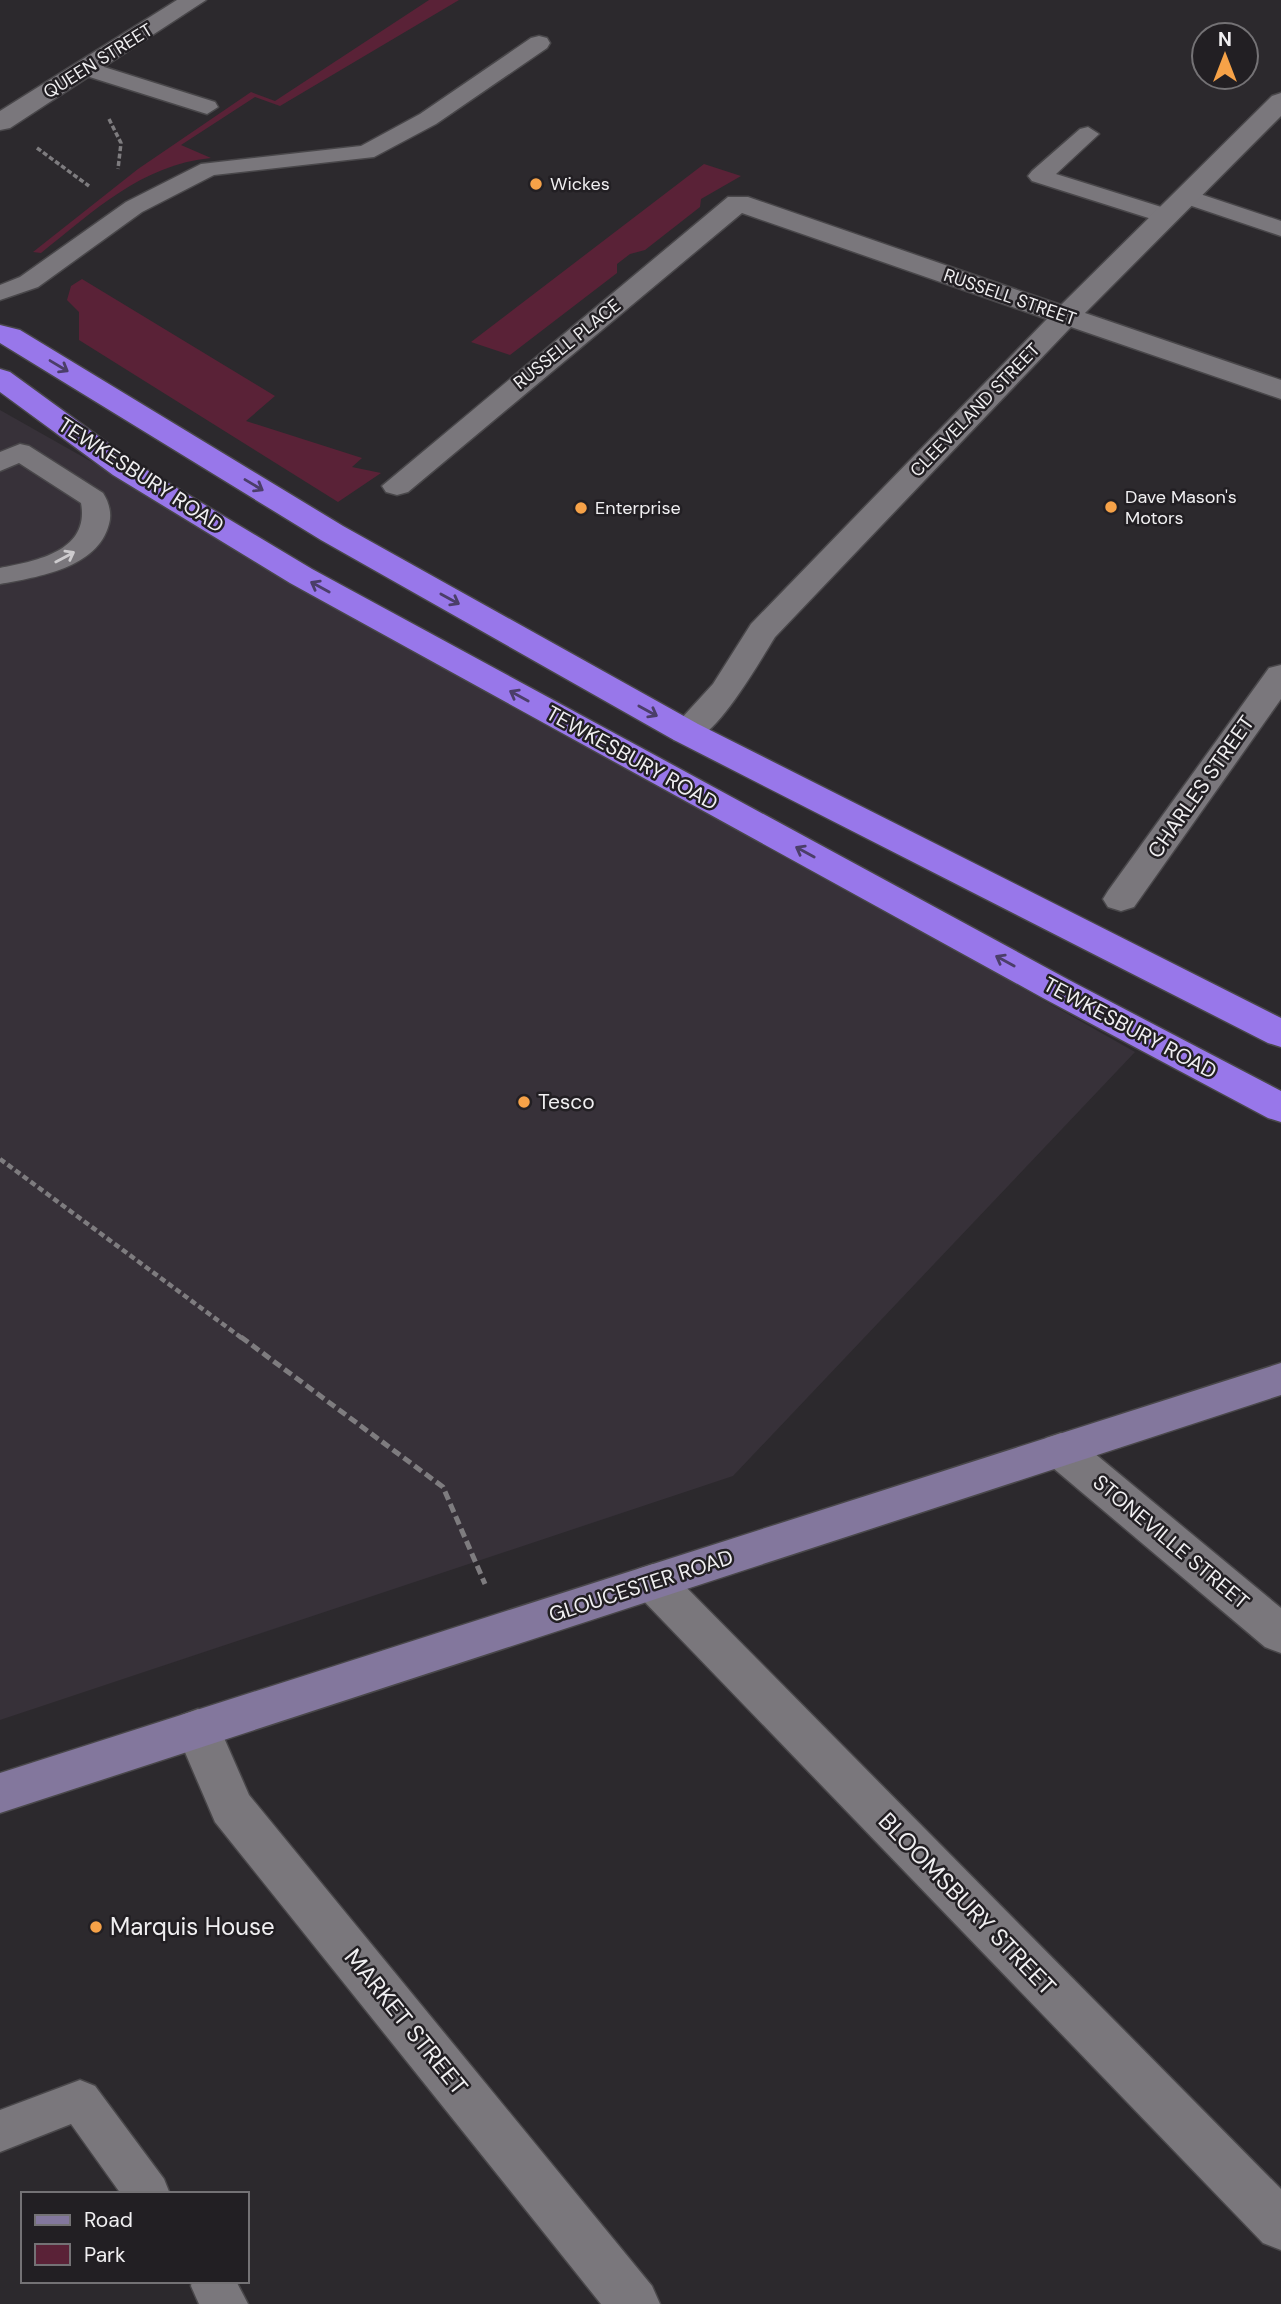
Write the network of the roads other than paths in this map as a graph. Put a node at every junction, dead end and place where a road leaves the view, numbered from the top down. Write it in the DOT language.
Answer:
graph roads {
  1 [pos="194,0"];
  2 [pos="539,43"];
  3 [pos="85,68"];
  4 [pos="1281,101"];
  5 [pos="207,107"];
  6 [pos="1,122"];
  7 [pos="1088,134"];
  8 [pos="738,203"];
  9 [pos="1175,206"];
  10 [pos="1281,229"];
  11 [pos="0,293"];
  12 [pos="1066,316"];
  13 [pos="0,334"];
  14 [pos="0,378"];
  15 [pos="1281,390"];
  16 [pos="0,463"];
  17 [pos="397,486"];
  18 [pos="0,576"];
  19 [pos="1281,675"];
  20 [pos="686,732"];
  21 [pos="1121,899"];
  22 [pos="1281,1034"];
  23 [pos="1281,1108"];
  24 [pos="1281,1379"];
  25 [pos="1061,1450"];
  26 [pos="653,1582"];
  27 [pos="1281,1634"];
  28 [pos="198,1729"];
  29 [pos="0,1793"];
  30 [pos="0,2132"];
  31 [pos="147,2192"];
  32 [pos="1281,2225"];
  33 [pos="634,2304"];
  1 -- 3 [label="street, QUEEN STREET"];
  2 -- 11 [label="lane"];
  3 -- 5 [label="lane"];
  3 -- 6 [label="street, QUEEN STREET"];
  4 -- 9 [label="street, CLEEVELAND STREET"];
  7 -- 9 [label="lane"];
  8 -- 12 [label="street, RUSSELL STREET"];
  8 -- 17 [label="street, RUSSELL PLACE"];
  9 -- 10 [label="lane"];
  9 -- 12 [label="street, CLEEVELAND STREET"];
  12 -- 15 [label="street, RUSSELL STREET"];
  12 -- 20 [label="street, CLEEVELAND STREET"];
  13 -- 20 [label="highway, one-way"];
  23 -- 14 [label="highway, TEWKESBURY ROAD, one-way"];
  18 -- 16 [label="lane, one-way"];
  19 -- 21 [label="street, CHARLES STREET"];
  20 -- 22 [label="highway"];
  24 -- 25 [label="main road, GLOUCESTER ROAD"];
  25 -- 26 [label="main road, GLOUCESTER ROAD"];
  25 -- 27 [label="street, STONEVILLE STREET"];
  26 -- 28 [label="main road, GLOUCESTER ROAD"];
  26 -- 32 [label="street, BLOOMSBURY STREET"];
  28 -- 29 [label="main road, GLOUCESTER ROAD"];
  28 -- 33 [label="street, MARKET STREET"];
  30 -- 31 [label="lane"];
}
